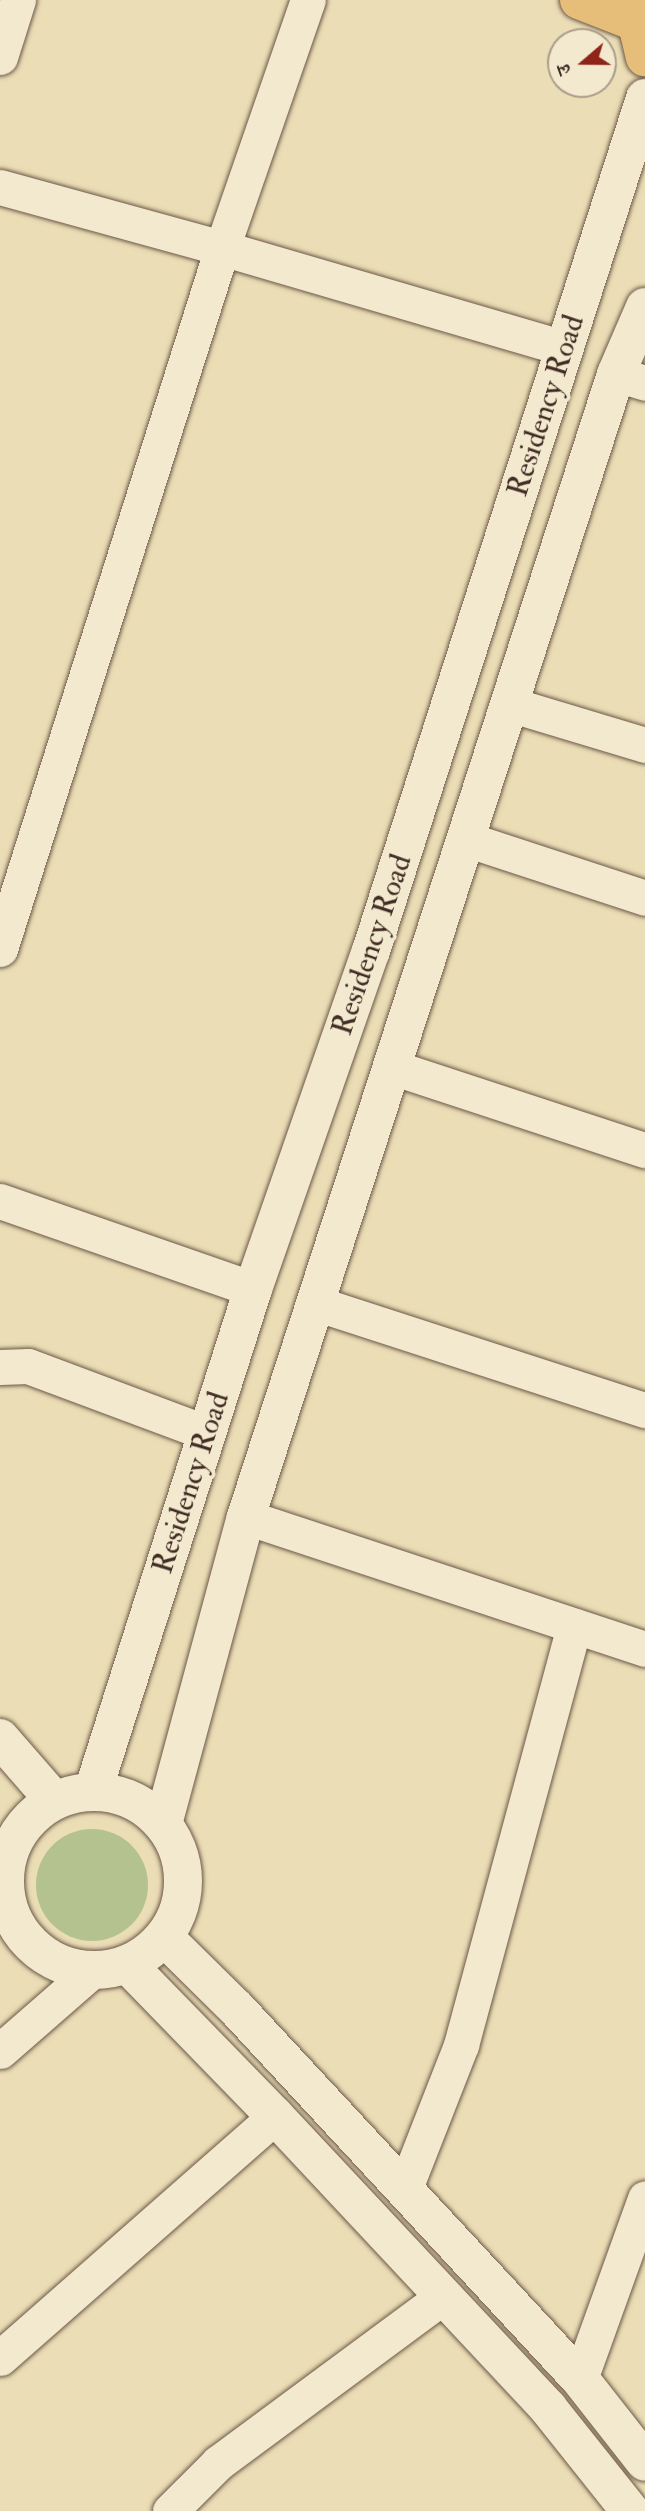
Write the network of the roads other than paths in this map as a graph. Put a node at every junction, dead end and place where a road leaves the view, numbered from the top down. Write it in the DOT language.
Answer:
graph roads {
  1 [pos="18,0"];
  2 [pos="308,0"];
  3 [pos="579,0"];
  4 [pos="643,27"];
  5 [pos="0,57"];
  6 [pos="645,98"];
  7 [pos="0,187"];
  8 [pos="222,248"];
  9 [pos="645,306"];
  10 [pos="565,348"];
  11 [pos="631,379"];
  12 [pos="509,704"];
  13 [pos="645,745"];
  14 [pos="466,839"];
  15 [pos="645,898"];
  16 [pos="0,949"];
  17 [pos="392,1067"];
  18 [pos="645,1150"];
  19 [pos="0,1201"];
  20 [pos="253,1289"];
  21 [pos="315,1303"];
  22 [pos="0,1367"];
  23 [pos="645,1410"];
  24 [pos="207,1433"];
  25 [pos="246,1517"];
  26 [pos="574,1626"];
  27 [pos="645,1649"];
  28 [pos="0,1738"];
  29 [pos="93,1791"];
  30 [pos="53,1799"];
  31 [pos="10,1818"];
  32 [pos="163,1824"];
  33 [pos="164,1938"];
  34 [pos="110,1967"];
  35 [pos="0,2051"];
  36 [pos="275,2116"];
  37 [pos="405,2188"];
  38 [pos="645,2198"];
  39 [pos="442,2297"];
  40 [pos="0,2358"];
  41 [pos="580,2379"];
  42 [pos="645,2462"];
  43 [pos="170,2511"];
  44 [pos="630,2511"];
  1 -- 5 [label="street"];
  2 -- 8 [label="street"];
  3 -- 4 [label="main road"];
  6 -- 10 [label="main road, Residency Road"];
  7 -- 8 [label="street"];
  8 -- 10 [label="street"];
  8 -- 16 [label="street"];
  9 -- 11 [label="main road, Residency Road"];
  10 -- 20 [label="main road, Residency Road"];
  11 -- 12 [label="main road, Residency Road"];
  12 -- 13 [label="street"];
  12 -- 14 [label="main road, Residency Road"];
  14 -- 15 [label="street"];
  14 -- 17 [label="main road, Residency Road"];
  17 -- 18 [label="street"];
  17 -- 21 [label="main road, Residency Road"];
  19 -- 20 [label="street"];
  20 -- 24 [label="main road, Residency Road"];
  21 -- 23 [label="street"];
  21 -- 25 [label="main road, Residency Road"];
  22 -- 24 [label="street"];
  24 -- 29 [label="main road, Residency Road"];
  25 -- 26 [label="street"];
  25 -- 32 [label="main road, Residency Road"];
  26 -- 27 [label="street"];
  26 -- 37 [label="street"];
  28 -- 30 [label="main road"];
  29 -- 30 [label="main road"];
  29 -- 32 [label="main road"];
  30 -- 31 [label="main road"];
  31 -- 34 [label="main road"];
  32 -- 33 [label="main road"];
  33 -- 34 [label="main road"];
  33 -- 37 [label="main road"];
  34 -- 35 [label="street"];
  34 -- 36 [label="main road"];
  36 -- 39 [label="main road"];
  36 -- 40 [label="street"];
  37 -- 41 [label="main road"];
  38 -- 41 [label="street"];
  39 -- 43 [label="street"];
  39 -- 44 [label="main road"];
  41 -- 42 [label="main road"];
}
